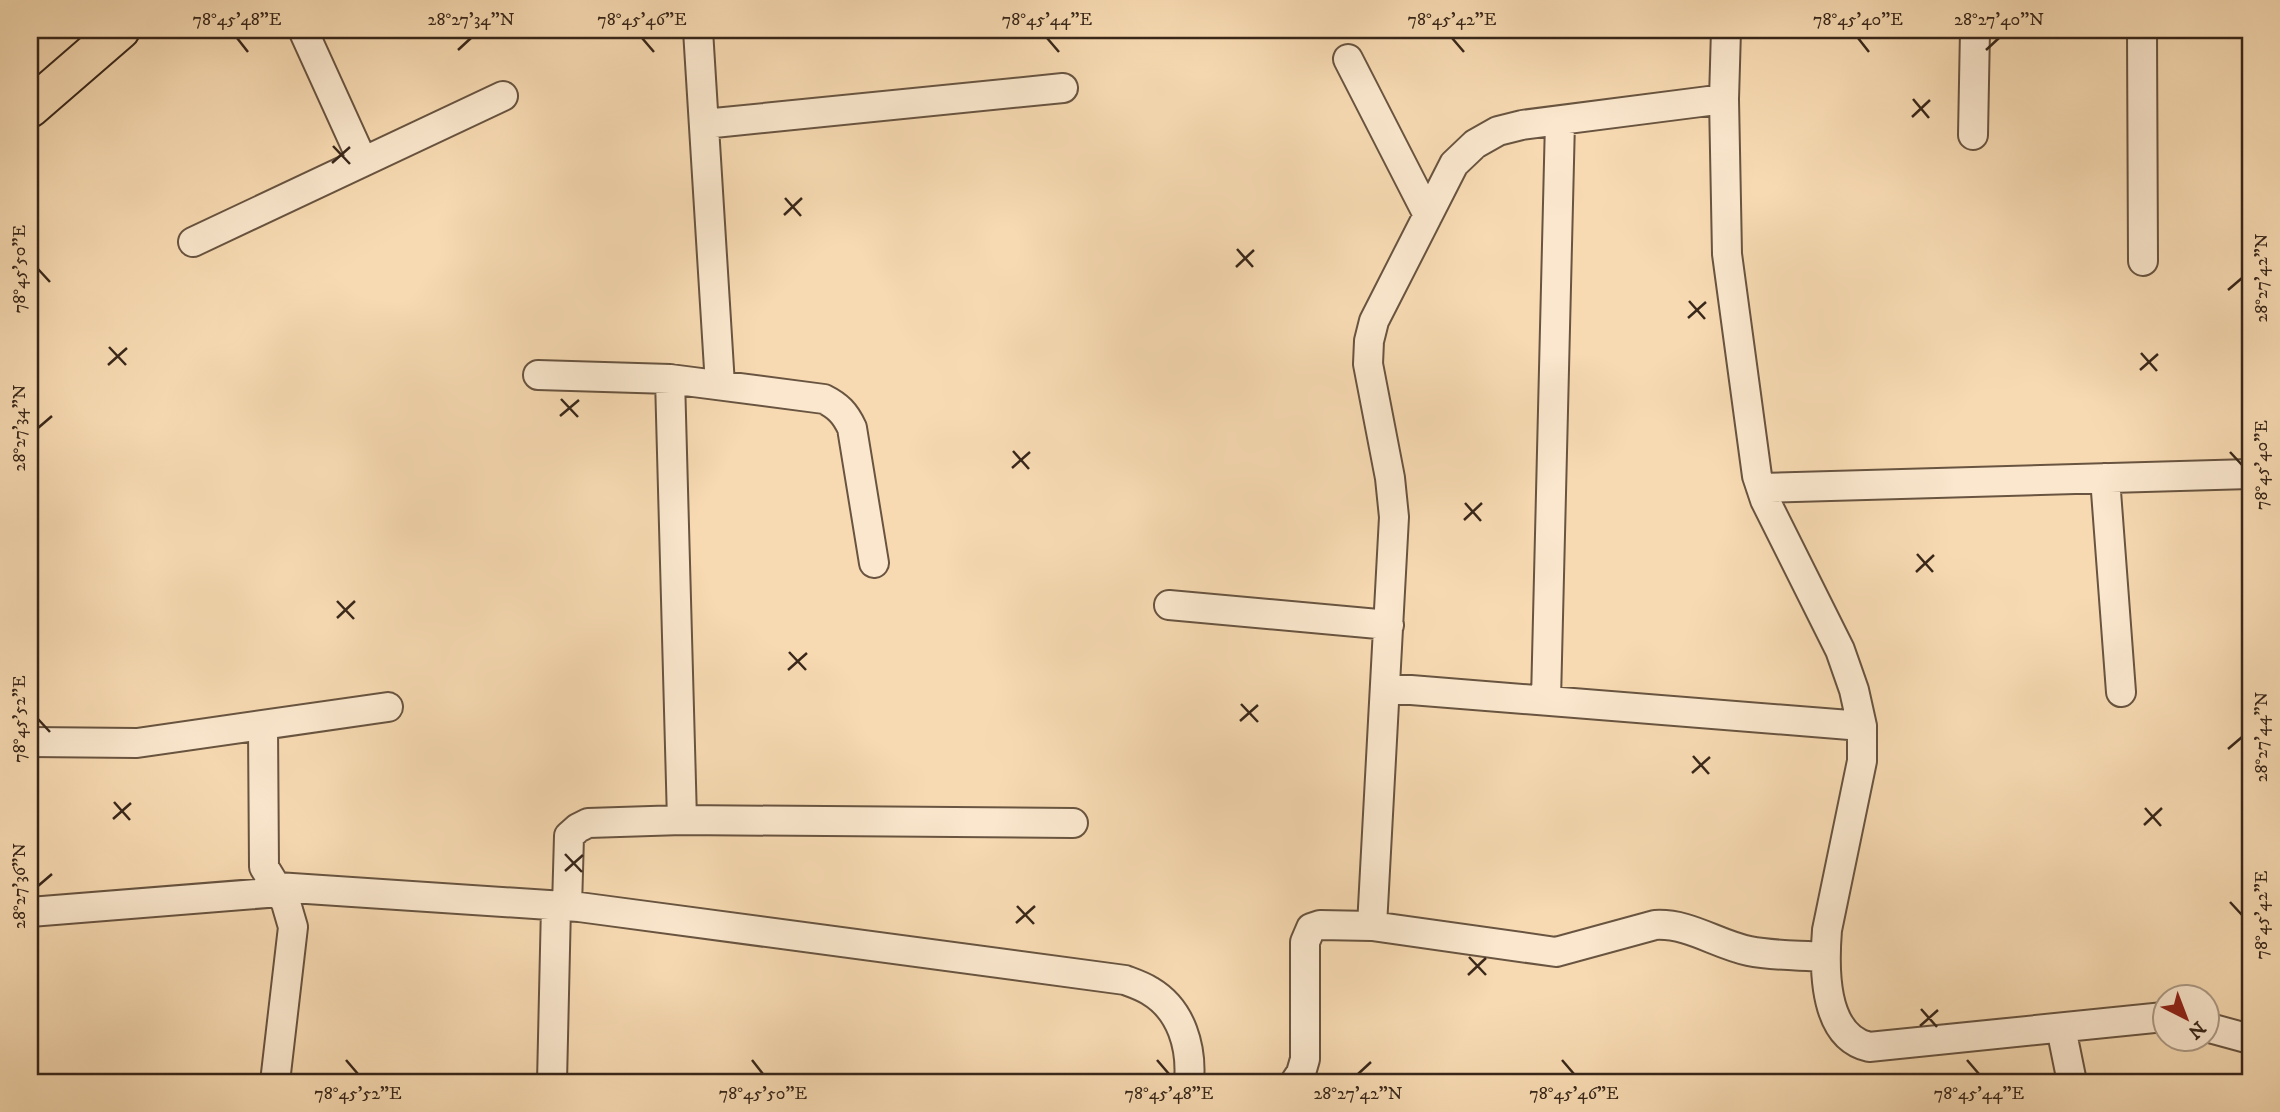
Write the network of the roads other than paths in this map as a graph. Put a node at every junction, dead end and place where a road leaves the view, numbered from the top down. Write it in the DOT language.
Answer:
graph roads {
  1 [pos="120,30"];
  2 [pos="303,30"];
  3 [pos="698,30"];
  4 [pos="1726,30"];
  5 [pos="1975,30"];
  6 [pos="2142,30"];
  7 [pos="1348,59"];
  8 [pos="1063,88"];
  9 [pos="503,96"];
  10 [pos="1724,99"];
  11 [pos="30,108"];
  12 [pos="1560,121"];
  13 [pos="704,124"];
  14 [pos="1973,135"];
  15 [pos="363,162"];
  16 [pos="1428,215"];
  17 [pos="193,242"];
  18 [pos="2143,261"];
  19 [pos="538,375"];
  20 [pos="670,379"];
  21 [pos="720,385"];
  22 [pos="2250,474"];
  23 [pos="2105,478"];
  24 [pos="1761,488"];
  25 [pos="874,563"];
  26 [pos="1169,605"];
  27 [pos="1389,625"];
  28 [pos="1386,688"];
  29 [pos="2121,692"];
  30 [pos="1546,700"];
  31 [pos="388,707"];
  32 [pos="1862,726"];
  33 [pos="263,727"];
  34 [pos="30,742"];
  35 [pos="682,820"];
  36 [pos="1073,823"];
  37 [pos="278,890"];
  38 [pos="561,906"];
  39 [pos="30,912"];
  40 [pos="1372,926"];
  41 [pos="1825,957"];
  42 [pos="2150,1019"];
  43 [pos="2061,1028"];
  44 [pos="2220,1031"];
  45 [pos="2250,1039"];
  46 [pos="275,1082"];
  47 [pos="552,1082"];
  48 [pos="1189,1082"];
  49 [pos="1295,1082"];
  50 [pos="2072,1082"];
  1 -- 11 [label="main road"];
  2 -- 15 [label="street"];
  3 -- 13 [label="street"];
  4 -- 10 [label="street"];
  5 -- 14 [label="street"];
  6 -- 18 [label="street"];
  7 -- 16 [label="street"];
  8 -- 13 [label="street"];
  9 -- 15 [label="street"];
  10 -- 12 [label="street"];
  10 -- 24 [label="street"];
  12 -- 16 [label="street"];
  12 -- 30 [label="street"];
  13 -- 21 [label="street"];
  15 -- 17 [label="street"];
  16 -- 27 [label="street"];
  19 -- 20 [label="street"];
  20 -- 21 [label="street"];
  20 -- 35 [label="street"];
  21 -- 25 [label="street"];
  22 -- 23 [label="street"];
  23 -- 24 [label="street"];
  23 -- 29 [label="street"];
  24 -- 32 [label="street"];
  26 -- 27 [label="street"];
  27 -- 28 [label="street"];
  28 -- 30 [label="street"];
  28 -- 40 [label="street"];
  30 -- 32 [label="street"];
  31 -- 33 [label="street"];
  32 -- 41 [label="street"];
  33 -- 34 [label="street"];
  33 -- 37 [label="street"];
  35 -- 36 [label="street"];
  35 -- 38 [label="street"];
  37 -- 38 [label="street"];
  37 -- 39 [label="street"];
  37 -- 46 [label="street"];
  38 -- 47 [label="street"];
  38 -- 48 [label="street"];
  40 -- 41 [label="street"];
  40 -- 49 [label="street"];
  41 -- 43 [label="street"];
  42 -- 43 [label="street"];
  43 -- 50 [label="street"];
  44 -- 45 [label="street"];
}
